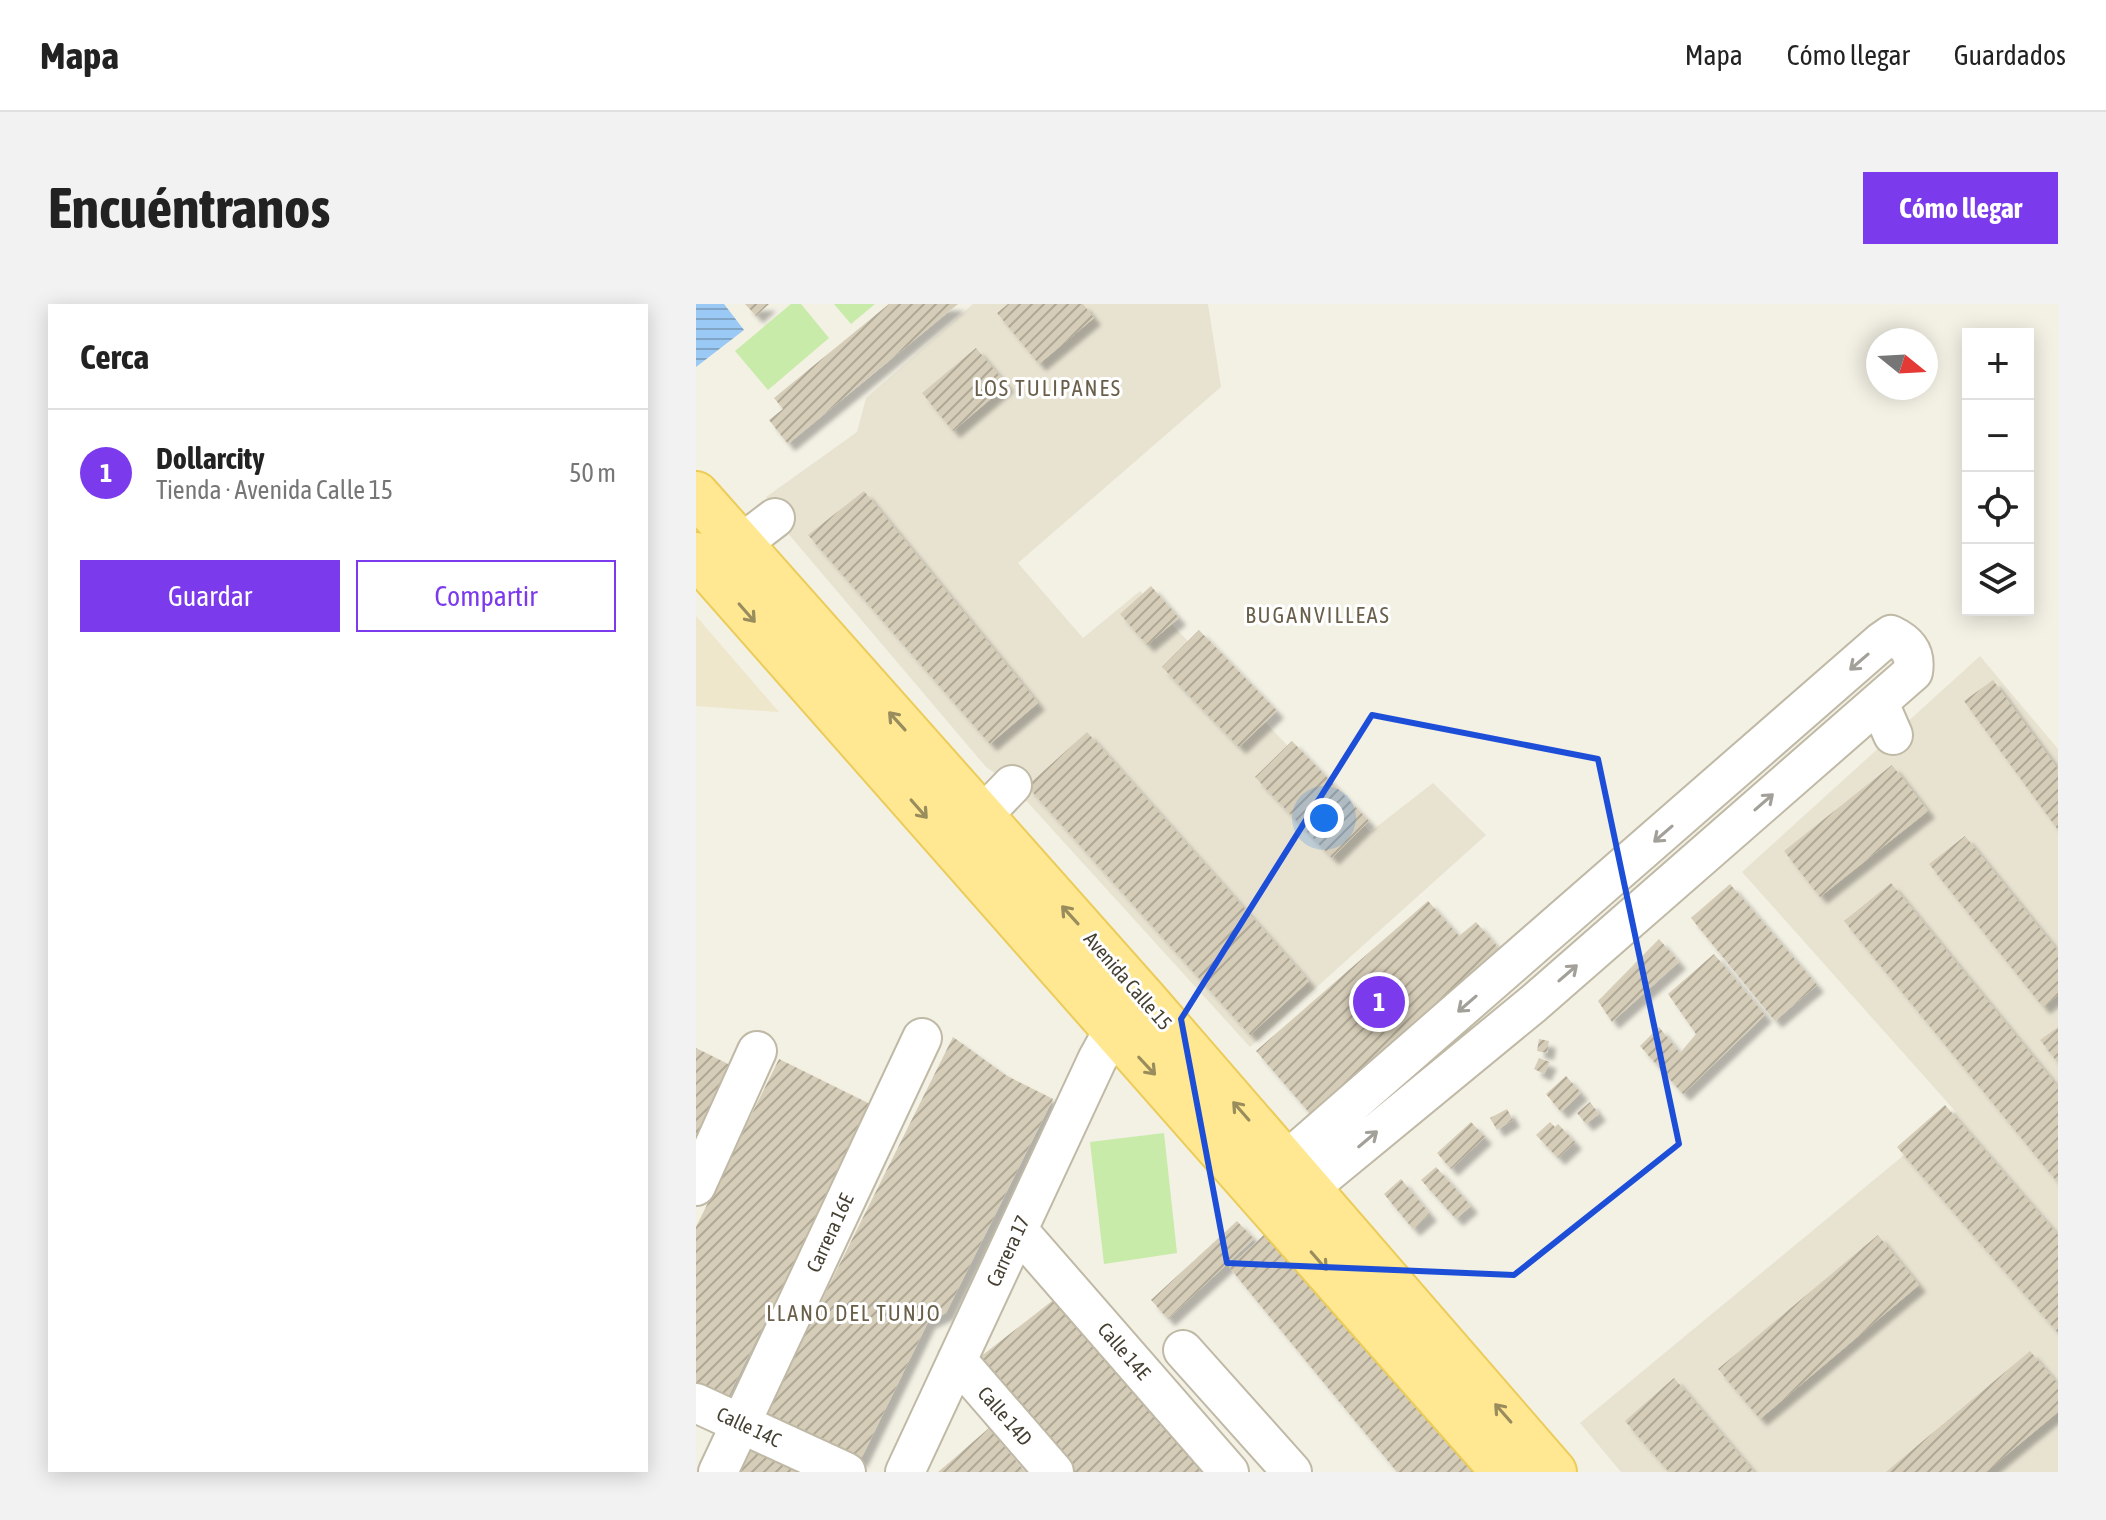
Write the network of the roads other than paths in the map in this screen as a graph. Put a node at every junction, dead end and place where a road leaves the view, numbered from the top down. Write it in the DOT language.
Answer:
graph roads {
  1 [pos="696,494"];
  2 [pos="775,518"];
  3 [pos="741,544"];
  4 [pos="696,555"];
  5 [pos="1012,785"];
  6 [pos="982,816"];
  7 [pos="1145,1000"];
  8 [pos="1113,1031"];
  9 [pos="922,1038"];
  10 [pos="757,1051"];
  11 [pos="1297,1175"];
  12 [pos="696,1186"];
  13 [pos="1018,1230"];
  14 [pos="1183,1350"];
  15 [pos="957,1360"];
  16 [pos="696,1403"];
  17 [pos="741,1423"];
  18 [pos="718,1472"];
  19 [pos="846,1472"];
  20 [pos="905,1472"];
  21 [pos="1054,1472"];
  22 [pos="1229,1472"];
  23 [pos="1292,1472"];
  24 [pos="1504,1472"];
  25 [pos="1554,1472"];
  1 -- 3 [label="main road, Avenida Calle 15"];
  2 -- 3 [label="street"];
  6 -- 3 [label="main road, Avenida Calle 15, one-way"];
  4 -- 8 [label="main road, one-way"];
  5 -- 6 [label="street"];
  7 -- 6 [label="main road, Avenida Calle 15, one-way"];
  7 -- 8 [label="main road"];
  11 -- 7 [label="main road, Avenida Calle 15, one-way"];
  8 -- 13 [label="street, Carrera 17"];
  8 -- 24 [label="main road, one-way"];
  9 -- 17 [label="street, Carrera 16E"];
  10 -- 12 [label="street"];
  11 -- 11 [label="street, one-way"];
  25 -- 11 [label="main road, Avenida Calle 15, one-way"];
  13 -- 15 [label="street, Carrera 17"];
  13 -- 22 [label="street, Calle 14E"];
  14 -- 23 [label="street"];
  15 -- 20 [label="street, Carrera 17"];
  15 -- 21 [label="street, Calle 14D"];
  16 -- 17 [label="street, Calle 14C"];
  17 -- 18 [label="street, Carrera 16E"];
  17 -- 19 [label="street, Calle 14C"];
}
